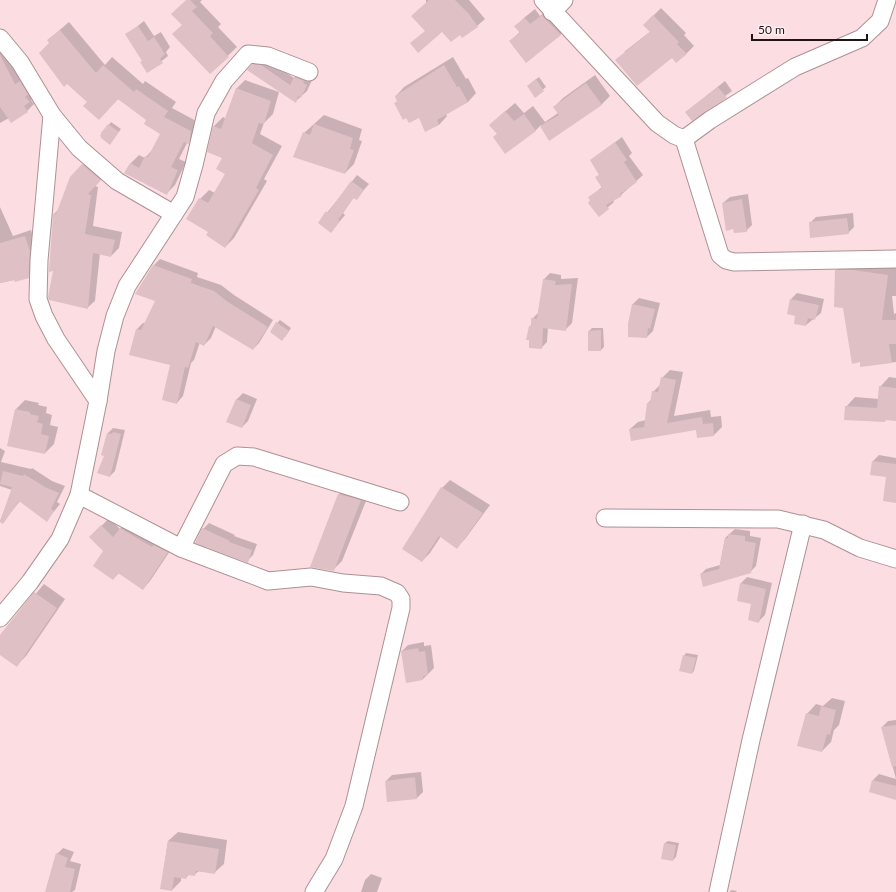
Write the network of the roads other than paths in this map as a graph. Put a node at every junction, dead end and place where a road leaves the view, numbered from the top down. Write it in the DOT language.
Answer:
graph roads {
  1 [pos="887,0"];
  2 [pos="553,4"];
  3 [pos="0,38"];
  4 [pos="309,72"];
  5 [pos="52,115"];
  6 [pos="684,139"];
  7 [pos="174,214"];
  8 [pos="896,259"];
  9 [pos="98,401"];
  10 [pos="79,495"];
  11 [pos="400,502"];
  12 [pos="605,518"];
  13 [pos="803,524"];
  14 [pos="181,548"];
  15 [pos="896,559"];
  16 [pos="0,618"];
  17 [pos="314,892"];
  18 [pos="718,892"];
  1 -- 6 [label="street"];
  2 -- 6 [label="street"];
  3 -- 5 [label="street"];
  4 -- 7 [label="street"];
  5 -- 7 [label="street"];
  5 -- 9 [label="street"];
  6 -- 8 [label="street"];
  7 -- 9 [label="street"];
  9 -- 10 [label="street"];
  10 -- 14 [label="street"];
  10 -- 16 [label="street"];
  11 -- 14 [label="street"];
  12 -- 13 [label="street"];
  13 -- 15 [label="street"];
  13 -- 18 [label="street"];
  14 -- 17 [label="street"];
}
